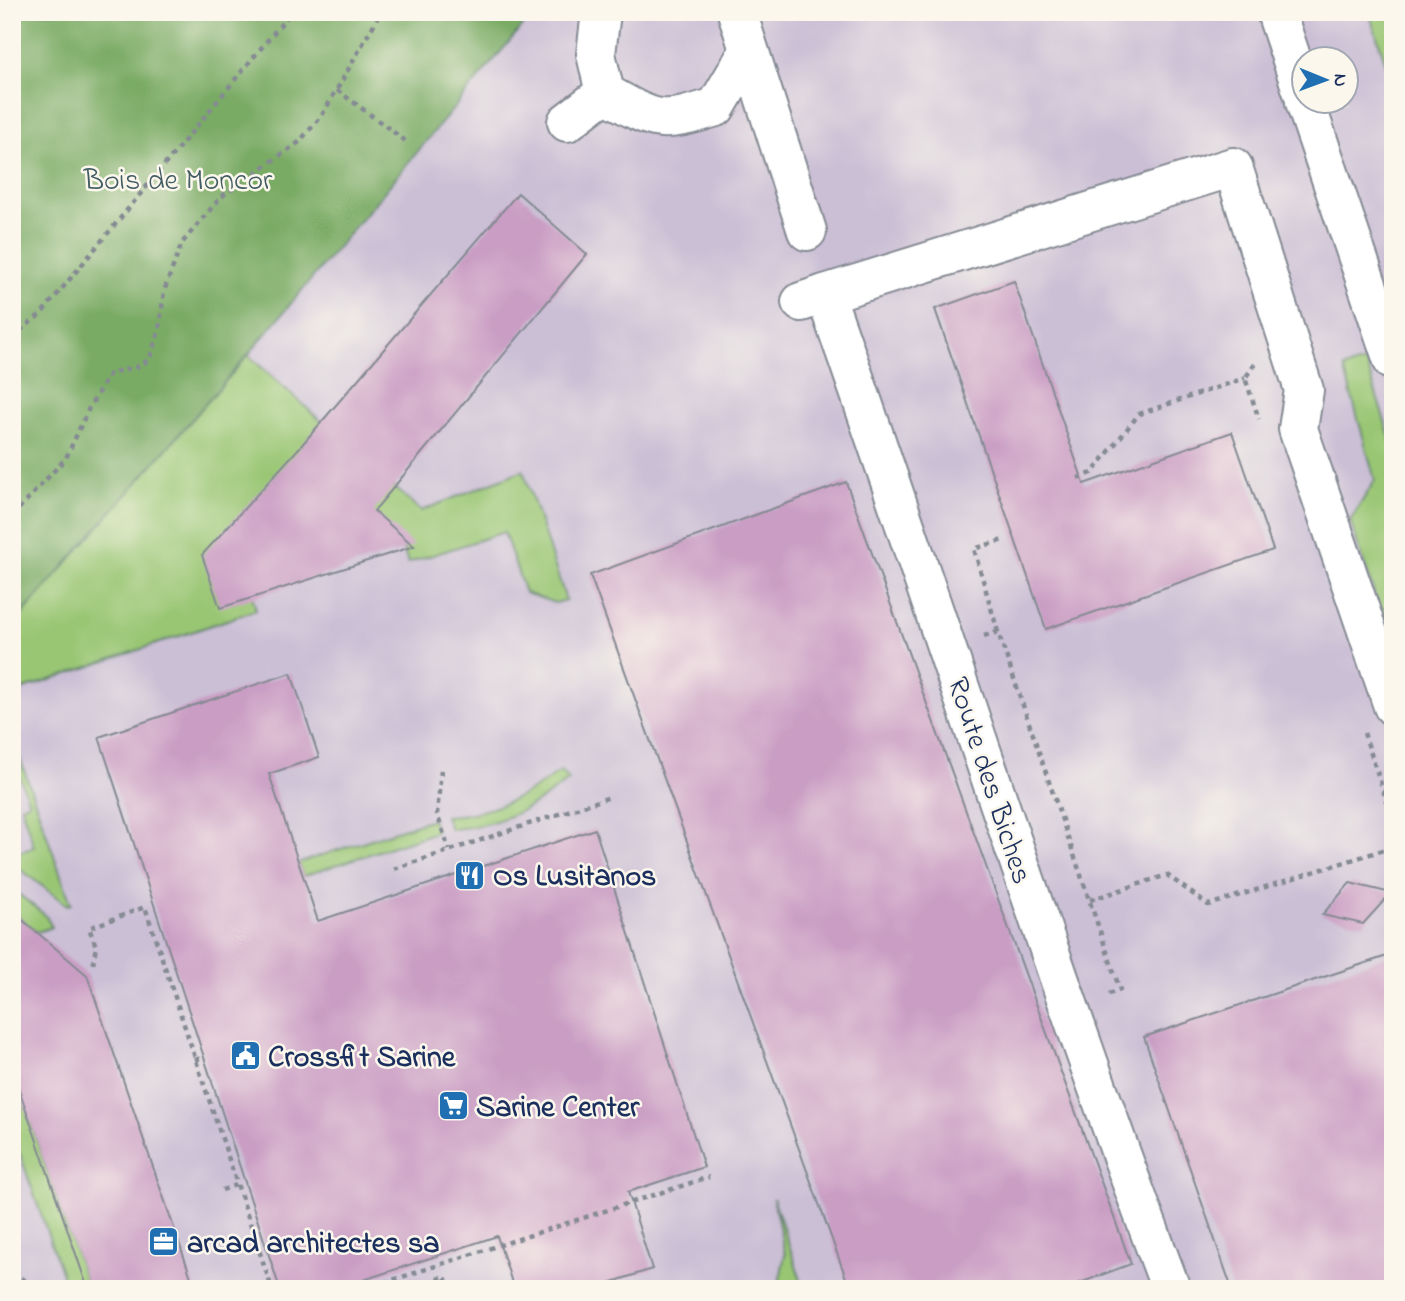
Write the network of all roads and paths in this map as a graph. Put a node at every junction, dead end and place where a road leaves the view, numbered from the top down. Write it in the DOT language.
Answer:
graph roads {
  1 [pos="292,12"];
  2 [pos="381,12"];
  3 [pos="601,12"];
  4 [pos="737,12"];
  5 [pos="1276,12"];
  6 [pos="749,51"];
  7 [pos="1290,54"];
  8 [pos="337,90"];
  9 [pos="606,93"];
  10 [pos="1310,116"];
  11 [pos="567,122"];
  12 [pos="407,142"];
  13 [pos="807,231"];
  14 [pos="12,337"];
  15 [pos="1393,361"];
  16 [pos="1245,378"];
  17 [pos="1078,478"];
  18 [pos="12,516"];
  19 [pos="1003,540"];
  20 [pos="998,632"];
  21 [pos="974,639"];
  22 [pos="1393,706"];
  23 [pos="442,769"];
  24 [pos="610,797"];
  25 [pos="1393,847"];
  26 [pos="449,850"];
  27 [pos="394,869"];
  28 [pos="1090,900"];
  29 [pos="93,964"];
  30 [pos="1069,1008"];
  31 [pos="204,1057"];
  32 [pos="195,1060"];
  33 [pos="709,1177"];
  34 [pos="236,1185"];
  35 [pos="222,1190"];
  36 [pos="21,1278"];
  37 [pos="448,1287"];
  38 [pos="41,1289"];
  39 [pos="272,1289"];
  40 [pos="365,1289"];
  41 [pos="409,1289"];
  42 [pos="1171,1289"];
  1 -- 14 [label="path"];
  2 -- 8 [label="path"];
  3 -- 9 [label="street"];
  4 -- 6 [label="street"];
  5 -- 7 [label="street"];
  6 -- 9 [label="street"];
  6 -- 13 [label="street"];
  8 -- 12 [label="path"];
  8 -- 18 [label="path"];
  9 -- 11 [label="street"];
  10 -- 15 [label="street"];
  16 -- 17 [label="path"];
  19 -- 20 [label="path"];
  20 -- 21 [label="path"];
  20 -- 28 [label="path"];
  22 -- 30 [label="street, Route des Biches"];
  23 -- 26 [label="path"];
  24 -- 26 [label="path"];
  25 -- 28 [label="path"];
  26 -- 27 [label="path"];
  28 -- 30 [label="path"];
  29 -- 32 [label="path"];
  30 -- 42 [label="street, Route des Biches"];
  31 -- 32 [label="path"];
  32 -- 34 [label="path"];
  33 -- 40 [label="path"];
  34 -- 35 [label="path"];
  34 -- 39 [label="path"];
  36 -- 38 [label="path"];
  37 -- 41 [label="path"];
}
